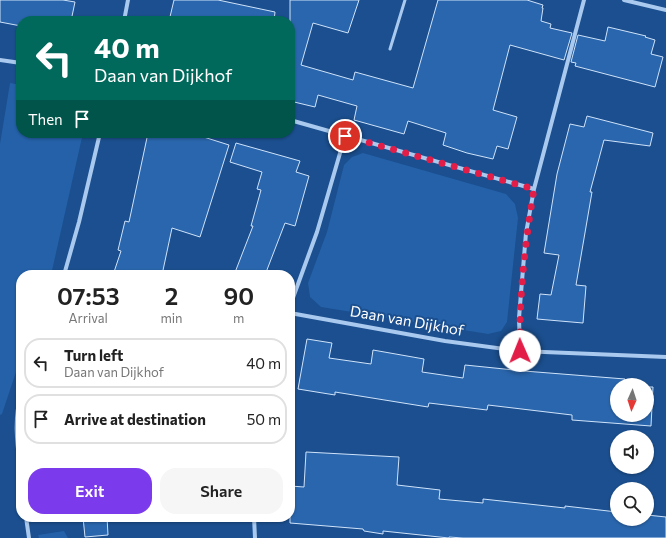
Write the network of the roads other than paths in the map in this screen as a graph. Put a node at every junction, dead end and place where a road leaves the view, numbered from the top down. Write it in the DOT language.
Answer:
graph roads {
  1 [pos="128,0"];
  2 [pos="405,0"];
  3 [pos="584,0"];
  4 [pos="624,0"];
  5 [pos="666,10"];
  6 [pos="125,16"];
  7 [pos="390,49"];
  8 [pos="0,60"];
  9 [pos="16,62"];
  10 [pos="295,121"];
  11 [pos="345,136"];
  12 [pos="99,138"];
  13 [pos="534,189"];
  14 [pos="65,270"];
  15 [pos="295,292"];
  16 [pos="295,314"];
  17 [pos="520,351"];
  18 [pos="666,357"];
  19 [pos="27,522"];
  20 [pos="254,522"];
  21 [pos="29,538"];
  22 [pos="255,538"];
  1 -- 6 [label="street"];
  2 -- 7 [label="lane"];
  3 -- 13 [label="street"];
  4 -- 5 [label="street"];
  8 -- 9 [label="street"];
  10 -- 11 [label="street"];
  11 -- 13 [label="street"];
  11 -- 15 [label="street"];
  12 -- 14 [label="street"];
  13 -- 17 [label="street"];
  16 -- 17 [label="street, Daan van Dijkhof"];
  17 -- 18 [label="street, Daan van Dijkhof"];
  19 -- 21 [label="street"];
  20 -- 22 [label="street"];
}
